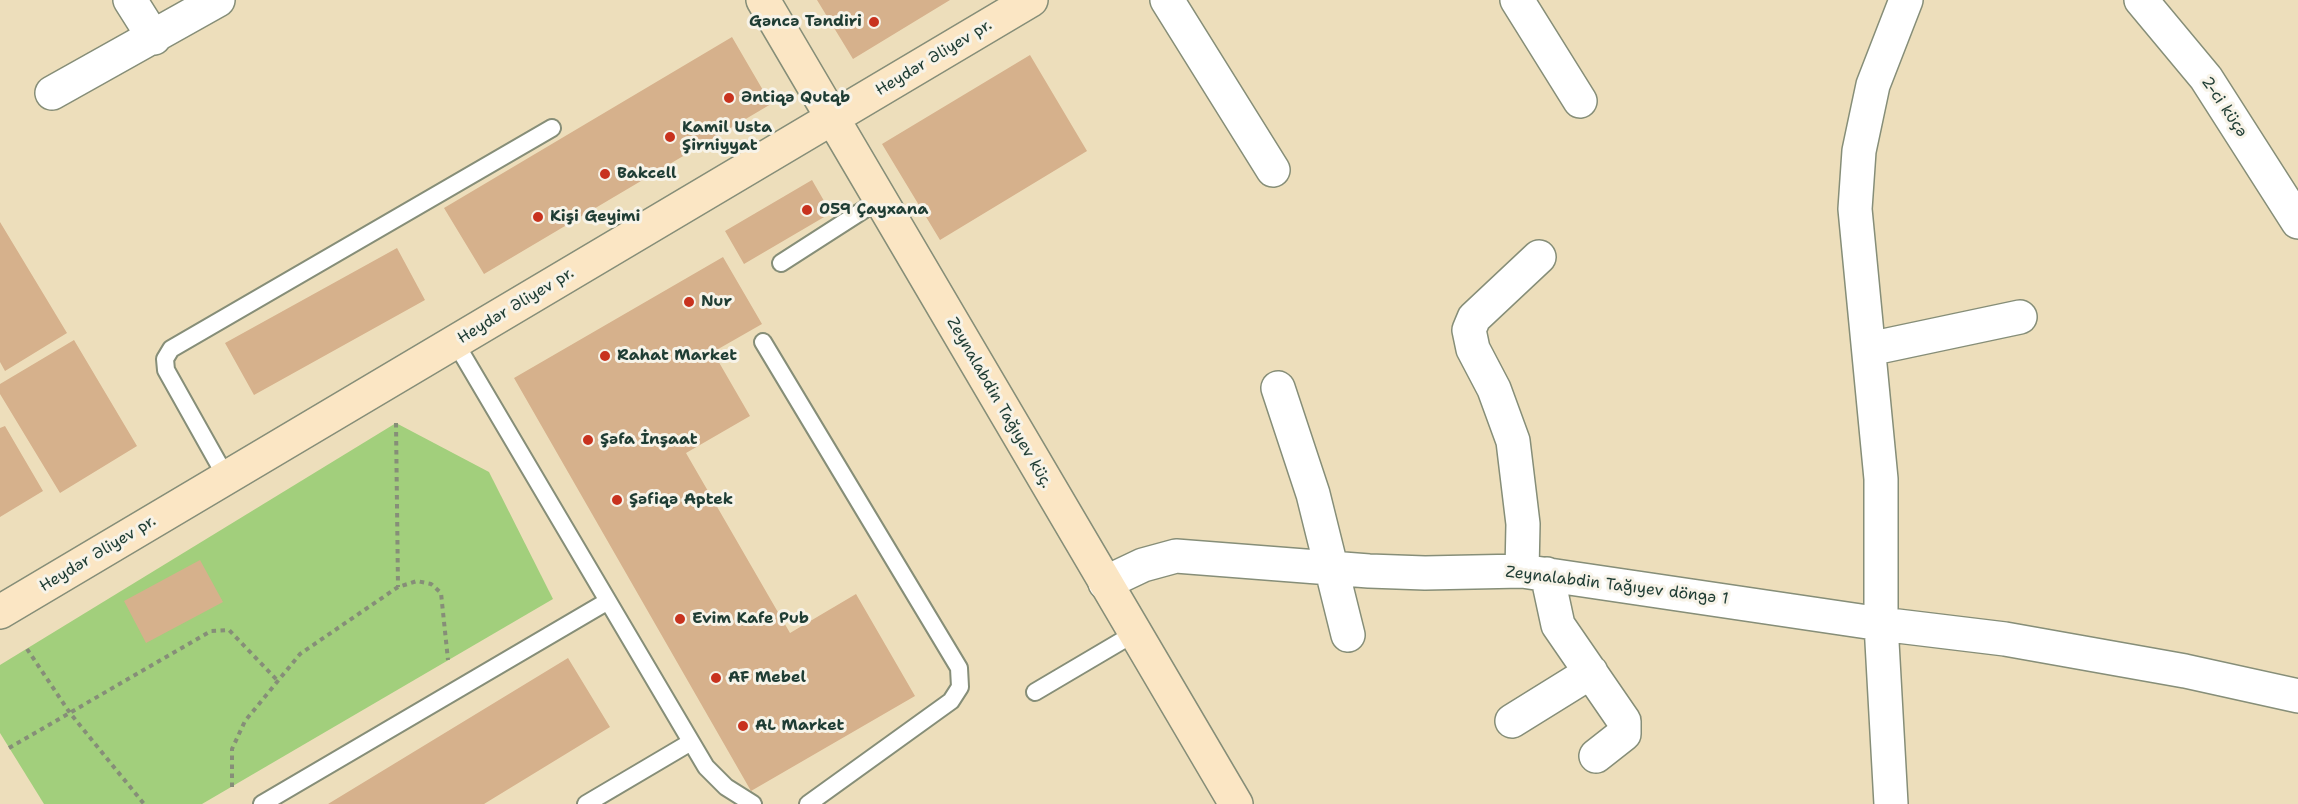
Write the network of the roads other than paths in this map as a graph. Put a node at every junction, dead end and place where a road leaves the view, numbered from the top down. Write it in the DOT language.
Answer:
graph roads {
  1 [pos="130,0"];
  2 [pos="218,0"];
  3 [pos="763,0"];
  4 [pos="1031,0"];
  5 [pos="1167,0"];
  6 [pos="1517,0"];
  7 [pos="1906,0"];
  8 [pos="2140,0"];
  9 [pos="154,38"];
  10 [pos="52,93"];
  11 [pos="1580,101"];
  12 [pos="833,117"];
  13 [pos="552,128"];
  14 [pos="1273,170"];
  15 [pos="879,200"];
  16 [pos="2298,222"];
  17 [pos="1539,256"];
  18 [pos="781,263"];
  19 [pos="2020,317"];
  20 [pos="455,342"];
  21 [pos="763,342"];
  22 [pos="1869,349"];
  23 [pos="1278,388"];
  24 [pos="226,477"];
  25 [pos="1331,568"];
  26 [pos="1534,573"];
  27 [pos="1105,583"];
  28 [pos="608,601"];
  29 [pos="0,612"];
  30 [pos="1881,624"];
  31 [pos="1135,633"];
  32 [pos="1348,635"];
  33 [pos="1591,672"];
  34 [pos="1035,692"];
  35 [pos="2298,696"];
  36 [pos="1512,721"];
  37 [pos="691,742"];
  38 [pos="1596,756"];
  39 [pos="262,804"];
  40 [pos="586,804"];
  41 [pos="753,804"];
  42 [pos="808,804"];
  43 [pos="1236,804"];
  44 [pos="1891,804"];
  1 -- 9 [label="street"];
  2 -- 9 [label="street"];
  3 -- 12 [label="main road, Zeynalabdin Tağıyev küç."];
  4 -- 12 [label="main road, Heydər Əliyev pr."];
  5 -- 14 [label="street"];
  6 -- 11 [label="street"];
  7 -- 22 [label="street"];
  8 -- 16 [label="street, 2-ci küçə"];
  9 -- 10 [label="street"];
  12 -- 15 [label="main road, Zeynalabdin Tağıyev küç."];
  12 -- 20 [label="main road, Heydər Əliyev pr."];
  13 -- 24 [label="lane"];
  15 -- 18 [label="lane"];
  15 -- 27 [label="main road, Zeynalabdin Tağıyev küç."];
  17 -- 26 [label="street"];
  19 -- 22 [label="street"];
  20 -- 24 [label="main road, Heydər Əliyev pr."];
  20 -- 28 [label="lane"];
  21 -- 42 [label="lane"];
  22 -- 30 [label="street"];
  23 -- 25 [label="street"];
  24 -- 29 [label="main road, Heydər Əliyev pr."];
  25 -- 26 [label="street, Zeynalabdin Tağıyev döngə 1"];
  25 -- 27 [label="street, Zeynalabdin Tağıyev döngə 1"];
  25 -- 32 [label="street"];
  26 -- 30 [label="street, Zeynalabdin Tağıyev döngə 1"];
  26 -- 33 [label="street"];
  27 -- 31 [label="main road, Zeynalabdin Tağıyev küç."];
  28 -- 37 [label="lane"];
  28 -- 39 [label="lane"];
  30 -- 35 [label="street, Zeynalabdin Tağıyev döngə 1"];
  30 -- 44 [label="street"];
  31 -- 34 [label="lane"];
  31 -- 43 [label="main road, Zeynalabdin Tağıyev küç."];
  33 -- 36 [label="street"];
  33 -- 38 [label="street"];
  37 -- 40 [label="lane"];
  37 -- 41 [label="lane"];
}
